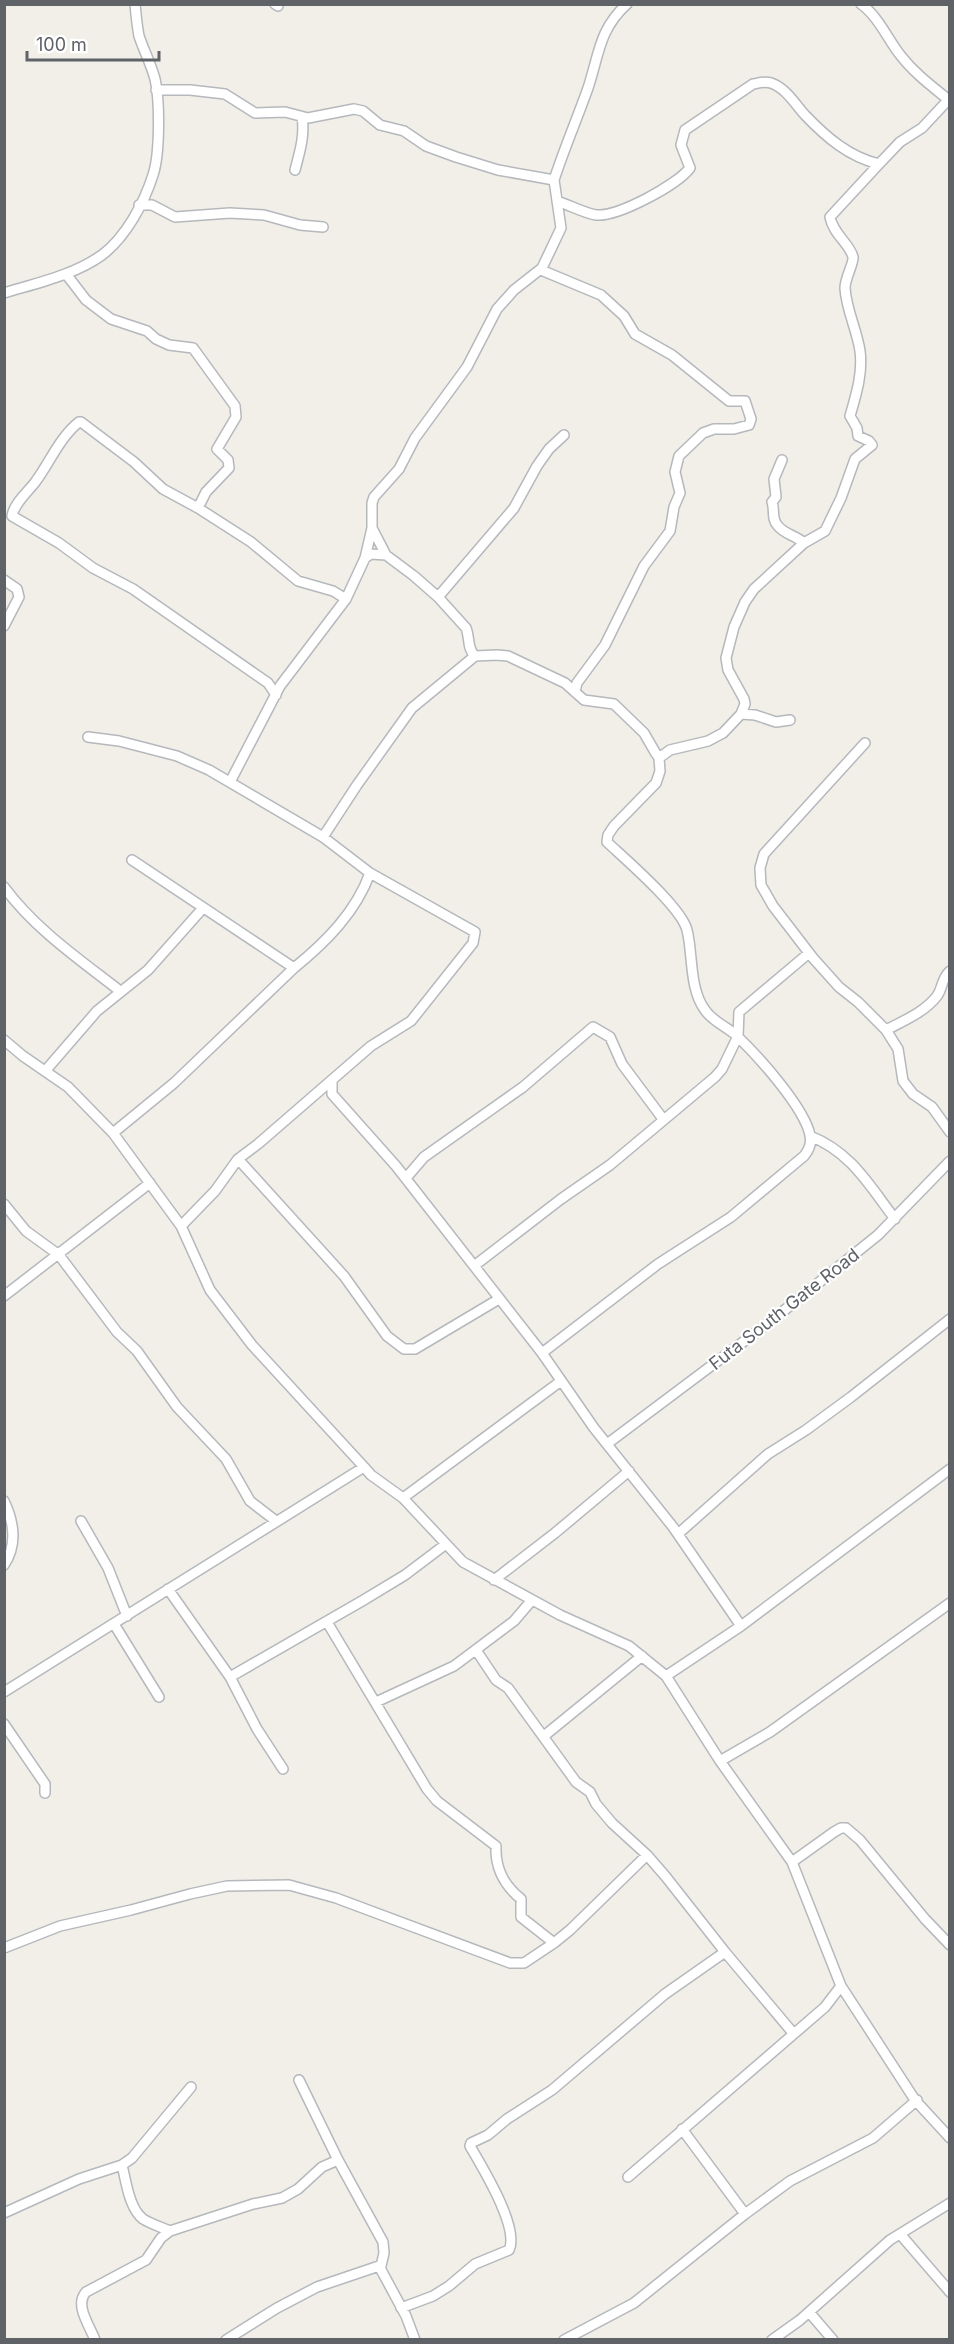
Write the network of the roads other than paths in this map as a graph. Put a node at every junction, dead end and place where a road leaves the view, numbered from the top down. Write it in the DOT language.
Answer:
graph roads {
  1 [pos="135,4"];
  2 [pos="627,4"];
  3 [pos="861,4"];
  4 [pos="156,90"];
  5 [pos="949,99"];
  6 [pos="302,117"];
  7 [pos="879,164"];
  8 [pos="295,170"];
  9 [pos="554,180"];
  10 [pos="557,201"];
  11 [pos="139,205"];
  12 [pos="324,227"];
  13 [pos="541,270"];
  14 [pos="66,274"];
  15 [pos="4,293"];
  16 [pos="564,435"];
  17 [pos="782,460"];
  18 [pos="198,508"];
  19 [pos="372,528"];
  20 [pos="804,543"];
  21 [pos="386,555"];
  22 [pos="365,558"];
  23 [pos="4,580"];
  24 [pos="438,597"];
  25 [pos="346,598"];
  26 [pos="4,626"];
  27 [pos="475,656"];
  28 [pos="574,692"];
  29 [pos="276,695"];
  30 [pos="741,714"];
  31 [pos="790,720"];
  32 [pos="88,737"];
  33 [pos="865,744"];
  34 [pos="659,758"];
  35 [pos="230,782"];
  36 [pos="323,837"];
  37 [pos="132,860"];
  38 [pos="370,873"];
  39 [pos="4,887"];
  40 [pos="203,908"];
  41 [pos="809,953"];
  42 [pos="294,968"];
  43 [pos="950,972"];
  44 [pos="120,991"];
  45 [pos="886,1030"];
  46 [pos="738,1036"];
  47 [pos="4,1040"];
  48 [pos="46,1070"];
  49 [pos="332,1080"];
  50 [pos="332,1094"];
  51 [pos="315,1095"];
  52 [pos="663,1119"];
  53 [pos="950,1132"];
  54 [pos="112,1133"];
  55 [pos="810,1136"];
  56 [pos="238,1159"];
  57 [pos="950,1161"];
  58 [pos="406,1178"];
  59 [pos="150,1182"];
  60 [pos="4,1204"];
  61 [pos="895,1219"];
  62 [pos="181,1226"];
  63 [pos="59,1255"];
  64 [pos="474,1266"];
  65 [pos="4,1296"];
  66 [pos="499,1299"];
  67 [pos="950,1319"];
  68 [pos="542,1353"];
  69 [pos="561,1382"];
  70 [pos="607,1444"];
  71 [pos="364,1467"];
  72 [pos="950,1469"];
  73 [pos="629,1471"];
  74 [pos="403,1498"];
  75 [pos="4,1501"];
  76 [pos="81,1521"];
  77 [pos="276,1521"];
  78 [pos="678,1534"];
  79 [pos="446,1544"];
  80 [pos="4,1564"];
  81 [pos="494,1580"];
  82 [pos="168,1589"];
  83 [pos="532,1600"];
  84 [pos="950,1603"];
  85 [pos="127,1616"];
  86 [pos="327,1622"];
  87 [pos="114,1624"];
  88 [pos="741,1626"];
  89 [pos="476,1650"];
  90 [pos="642,1656"];
  91 [pos="666,1676"];
  92 [pos="230,1677"];
  93 [pos="4,1692"];
  94 [pos="159,1697"];
  95 [pos="376,1702"];
  96 [pos="4,1724"];
  97 [pos="544,1736"];
  98 [pos="720,1761"];
  99 [pos="283,1769"];
  100 [pos="45,1793"];
  101 [pos="647,1855"];
  102 [pos="792,1862"];
  103 [pos="554,1943"];
  104 [pos="950,1945"];
  105 [pos="4,1948"];
  106 [pos="725,1952"];
  107 [pos="841,1986"];
  108 [pos="793,2033"];
  109 [pos="299,2080"];
  110 [pos="191,2087"];
  111 [pos="917,2100"];
  112 [pos="682,2129"];
  113 [pos="950,2138"];
  114 [pos="338,2160"];
  115 [pos="122,2165"];
  116 [pos="628,2177"];
  117 [pos="950,2203"];
  118 [pos="4,2213"];
  119 [pos="745,2214"];
  120 [pos="170,2231"];
  121 [pos="900,2234"];
  122 [pos="379,2266"];
  123 [pos="950,2292"];
  124 [pos="401,2308"];
  125 [pos="809,2312"];
  126 [pos="95,2340"];
  127 [pos="226,2340"];
  128 [pos="415,2340"];
  129 [pos="564,2340"];
  130 [pos="772,2340"];
  131 [pos="833,2340"];
  1 -- 4 [label="street"];
  2 -- 9 [label="street"];
  3 -- 5 [label="street"];
  4 -- 6 [label="street"];
  4 -- 11 [label="street"];
  5 -- 7 [label="street"];
  6 -- 8 [label="street"];
  6 -- 9 [label="street"];
  7 -- 10 [label="street"];
  7 -- 20 [label="street"];
  9 -- 10 [label="street"];
  10 -- 13 [label="street"];
  11 -- 12 [label="street"];
  11 -- 14 [label="street"];
  13 -- 19 [label="street"];
  13 -- 28 [label="street"];
  14 -- 15 [label="street"];
  14 -- 18 [label="street"];
  16 -- 24 [label="street"];
  17 -- 20 [label="street"];
  18 -- 25 [label="street"];
  18 -- 29 [label="street"];
  19 -- 21 [label="street"];
  19 -- 22 [label="street"];
  20 -- 30 [label="street"];
  21 -- 22 [label="street"];
  21 -- 24 [label="street"];
  22 -- 25 [label="street"];
  23 -- 26 [label="street"];
  24 -- 27 [label="street"];
  25 -- 29 [label="street"];
  27 -- 28 [label="street"];
  27 -- 36 [label="street"];
  28 -- 34 [label="street"];
  29 -- 35 [label="street"];
  30 -- 31 [label="street"];
  30 -- 34 [label="street"];
  32 -- 35 [label="street"];
  33 -- 41 [label="street"];
  34 -- 46 [label="street"];
  35 -- 36 [label="street"];
  36 -- 38 [label="street"];
  37 -- 40 [label="street"];
  38 -- 42 [label="street"];
  38 -- 49 [label="street"];
  39 -- 44 [label="street"];
  40 -- 42 [label="street"];
  40 -- 44 [label="street"];
  41 -- 45 [label="street"];
  41 -- 46 [label="street"];
  42 -- 54 [label="street"];
  43 -- 45 [label="street"];
  44 -- 48 [label="street"];
  45 -- 53 [label="street"];
  46 -- 52 [label="street"];
  46 -- 55 [label="street"];
  47 -- 48 [label="street"];
  48 -- 54 [label="street"];
  49 -- 50 [label="street"];
  49 -- 51 [label="street"];
  50 -- 51 [label="street"];
  50 -- 58 [label="street"];
  51 -- 56 [label="street"];
  52 -- 58 [label="street"];
  52 -- 64 [label="street"];
  54 -- 59 [label="street"];
  55 -- 61 [label="street"];
  55 -- 68 [label="street"];
  56 -- 62 [label="street"];
  56 -- 66 [label="street"];
  57 -- 61 [label="street, Futa South Gate Road"];
  58 -- 64 [label="street"];
  59 -- 62 [label="street"];
  59 -- 63 [label="street"];
  60 -- 63 [label="street"];
  61 -- 70 [label="street, Futa South Gate Road"];
  62 -- 71 [label="street"];
  63 -- 65 [label="street"];
  63 -- 77 [label="street"];
  64 -- 66 [label="street"];
  66 -- 68 [label="street"];
  67 -- 78 [label="street"];
  68 -- 69 [label="street"];
  69 -- 70 [label="street"];
  69 -- 74 [label="street"];
  70 -- 73 [label="street"];
  71 -- 74 [label="street"];
  71 -- 77 [label="street"];
  72 -- 88 [label="street"];
  73 -- 78 [label="street"];
  73 -- 81 [label="street"];
  74 -- 79 [label="street"];
  75 -- 80 [label="street"];
  76 -- 85 [label="street"];
  77 -- 82 [label="street"];
  78 -- 88 [label="street"];
  79 -- 81 [label="street"];
  79 -- 86 [label="street"];
  81 -- 83 [label="street"];
  82 -- 85 [label="street"];
  82 -- 92 [label="street"];
  83 -- 89 [label="street"];
  83 -- 90 [label="street"];
  84 -- 98 [label="street"];
  85 -- 87 [label="street"];
  86 -- 92 [label="street"];
  86 -- 95 [label="street"];
  87 -- 93 [label="street"];
  87 -- 94 [label="street"];
  88 -- 91 [label="street"];
  89 -- 95 [label="street"];
  89 -- 97 [label="street"];
  90 -- 91 [label="street"];
  90 -- 97 [label="street"];
  91 -- 98 [label="street"];
  92 -- 99 [label="street"];
  95 -- 103 [label="street"];
  96 -- 100 [label="street"];
  97 -- 101 [label="street"];
  98 -- 102 [label="street"];
  101 -- 103 [label="street"];
  101 -- 106 [label="street"];
  102 -- 104 [label="street"];
  102 -- 107 [label="street"];
  103 -- 105 [label="street"];
  106 -- 108 [label="street"];
  106 -- 124 [label="street"];
  107 -- 108 [label="street"];
  107 -- 111 [label="street"];
  108 -- 112 [label="street"];
  109 -- 114 [label="street"];
  110 -- 115 [label="street"];
  111 -- 113 [label="street"];
  111 -- 119 [label="street"];
  112 -- 116 [label="street"];
  112 -- 119 [label="street"];
  114 -- 120 [label="street"];
  114 -- 122 [label="street"];
  115 -- 118 [label="street"];
  115 -- 120 [label="street"];
  117 -- 121 [label="street"];
  119 -- 129 [label="street"];
  120 -- 126 [label="street"];
  121 -- 123 [label="street"];
  121 -- 125 [label="street"];
  122 -- 124 [label="street"];
  122 -- 127 [label="street"];
  124 -- 128 [label="street"];
  125 -- 130 [label="street"];
  125 -- 131 [label="street"];
}
